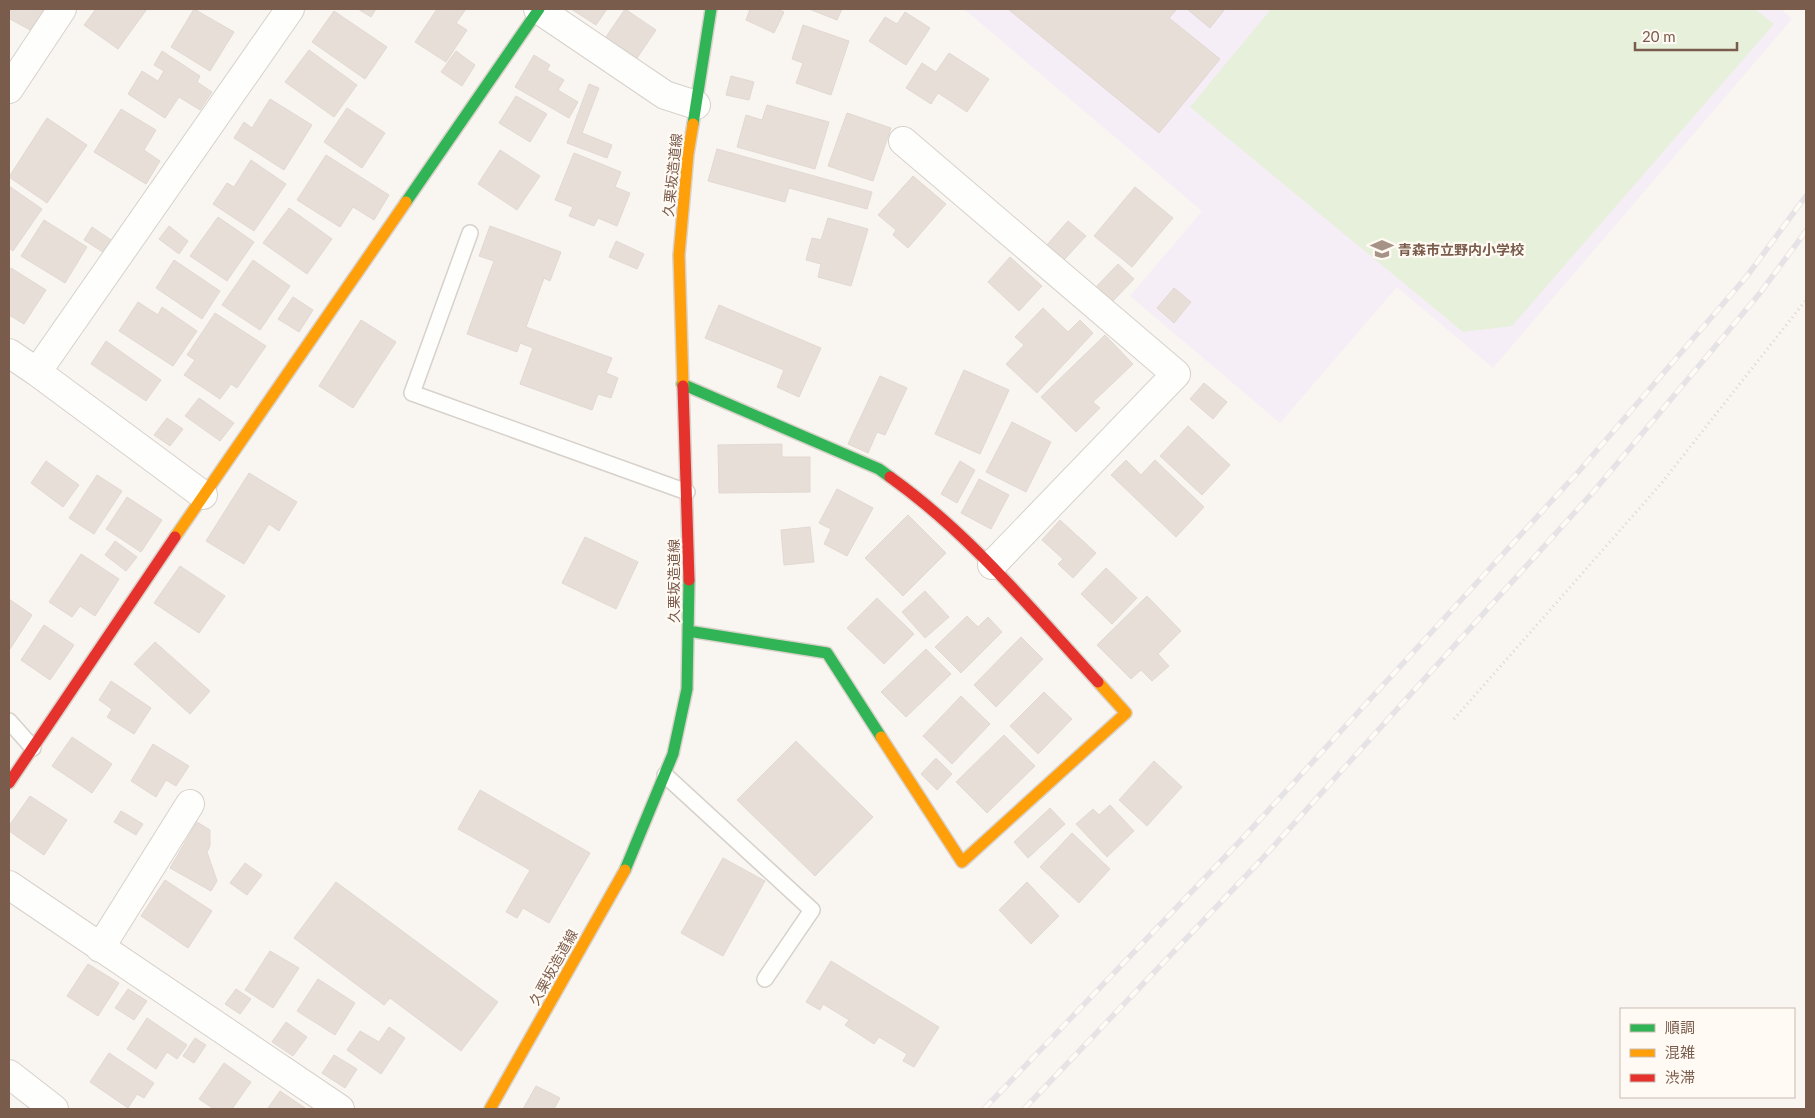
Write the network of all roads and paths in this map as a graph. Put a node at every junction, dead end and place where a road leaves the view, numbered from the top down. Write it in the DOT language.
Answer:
graph roads {
  1 [pos="62,9"];
  2 [pos="290,9"];
  3 [pos="539,9"];
  4 [pos="711,9"];
  5 [pos="9,89"];
  6 [pos="696,105"];
  7 [pos="903,141"];
  8 [pos="470,233"];
  9 [pos="1806,300"];
  10 [pos="9,353"];
  11 [pos="38,372"];
  12 [pos="682,384"];
  13 [pos="687,492"];
  14 [pos="203,495"];
  15 [pos="992,564"];
  16 [pos="688,631"];
  17 [pos="1454,720"];
  18 [pos="9,721"];
  19 [pos="33,748"];
  20 [pos="665,774"];
  21 [pos="9,784"];
  22 [pos="190,804"];
  23 [pos="9,885"];
  24 [pos="100,948"];
  25 [pos="765,979"];
  26 [pos="9,1074"];
  27 [pos="54,1109"];
  28 [pos="340,1109"];
  29 [pos="490,1109"];
  1 -- 5 [label="street"];
  2 -- 11 [label="street"];
  3 -- 6 [label="street"];
  3 -- 14 [label="street"];
  4 -- 6 [label="street, 久栗坂造道線"];
  6 -- 12 [label="street, 久栗坂造道線"];
  7 -- 15 [label="street"];
  8 -- 13 [label="lane"];
  9 -- 17 [label="path"];
  10 -- 11 [label="street"];
  11 -- 14 [label="street"];
  12 -- 13 [label="street, 久栗坂造道線"];
  12 -- 15 [label="street"];
  13 -- 16 [label="street, 久栗坂造道線"];
  14 -- 19 [label="street"];
  15 -- 16 [label="street"];
  16 -- 20 [label="street, 久栗坂造道線"];
  18 -- 19 [label="lane"];
  19 -- 21 [label="street"];
  20 -- 25 [label="lane"];
  20 -- 29 [label="street, 久栗坂造道線"];
  22 -- 24 [label="street"];
  23 -- 24 [label="street"];
  24 -- 28 [label="street"];
  26 -- 27 [label="street"];
}
